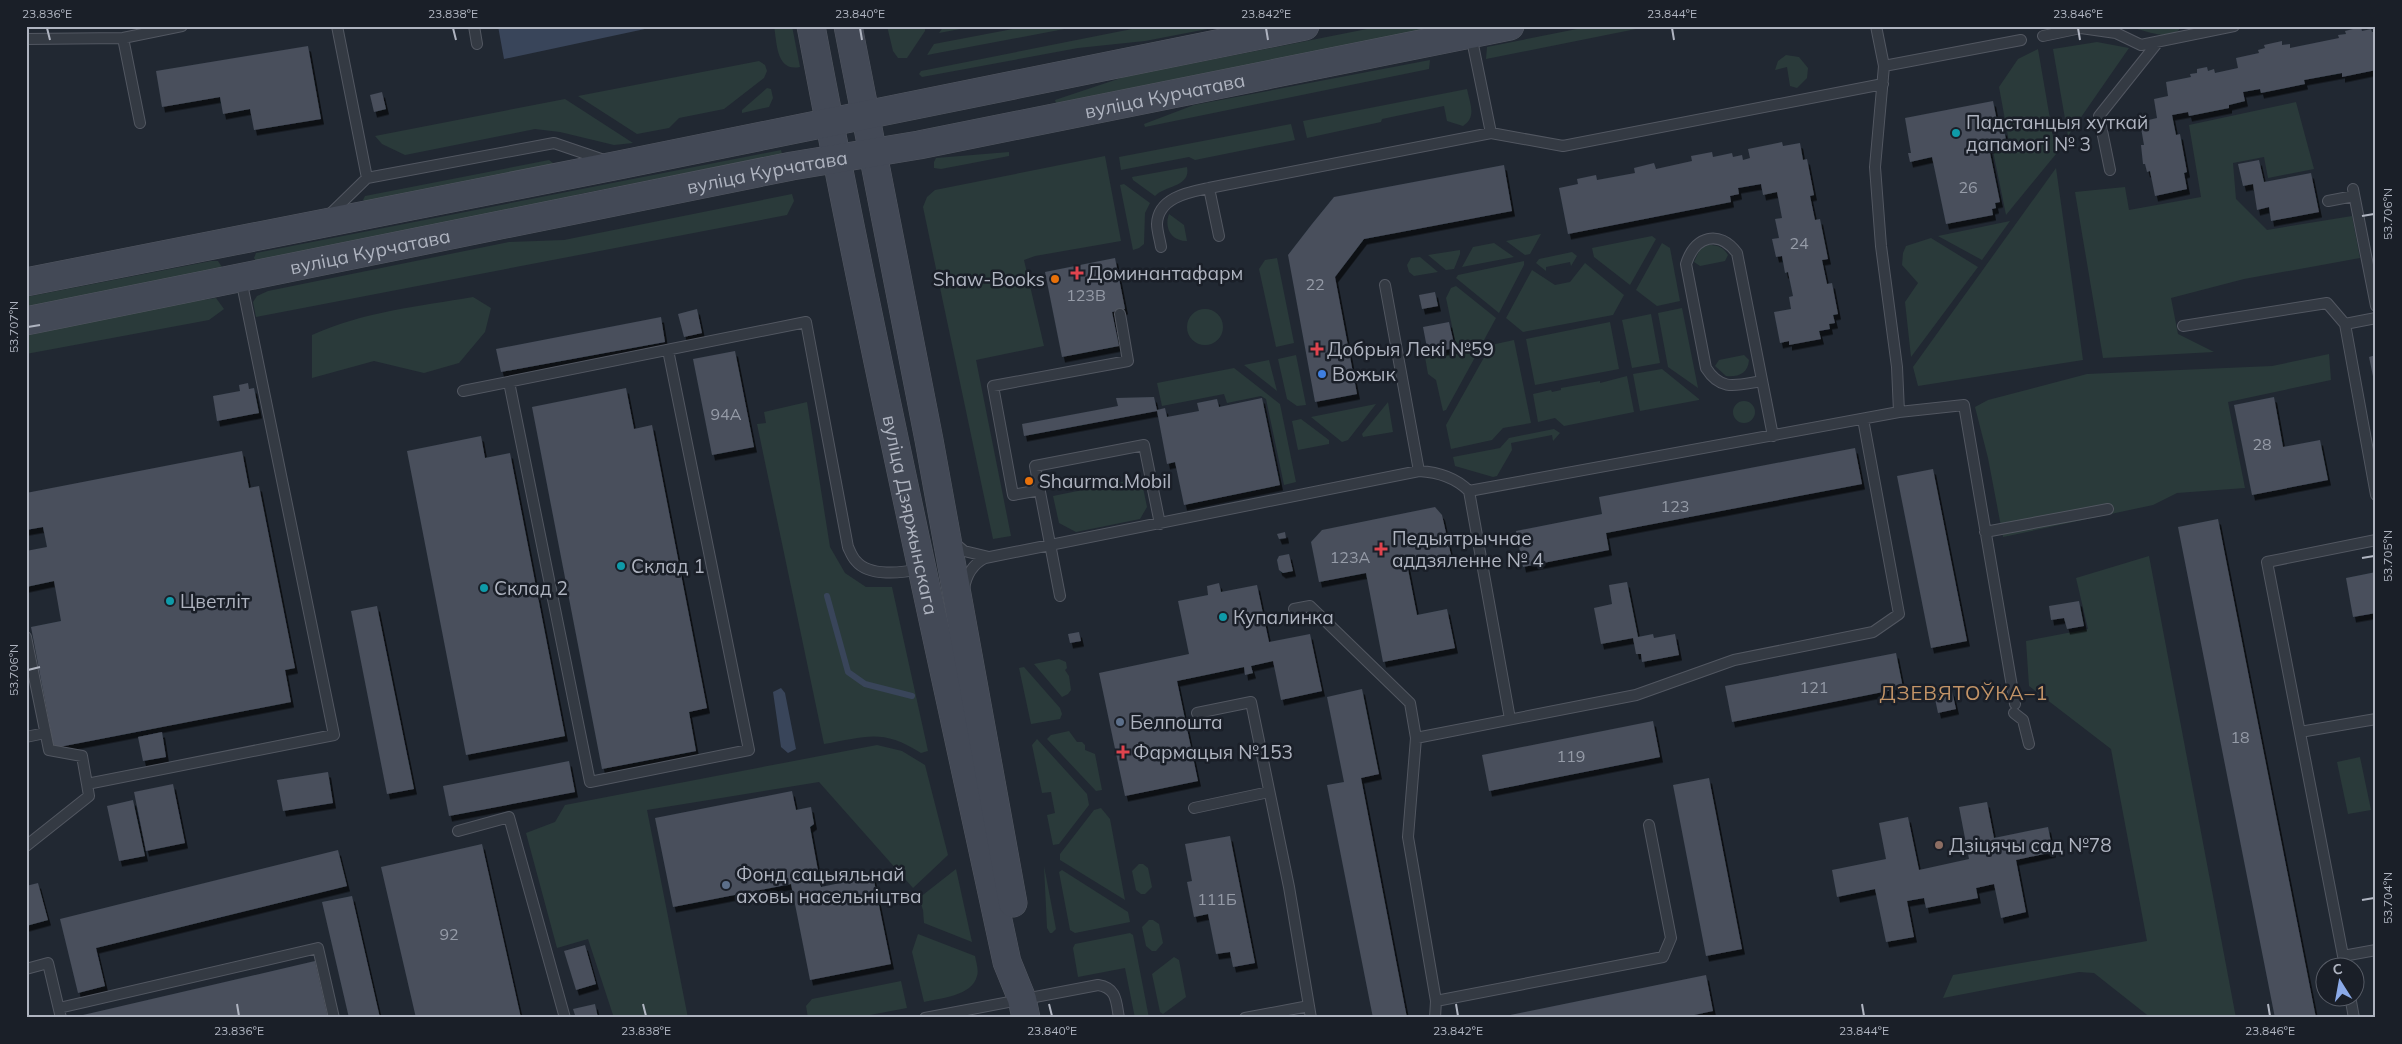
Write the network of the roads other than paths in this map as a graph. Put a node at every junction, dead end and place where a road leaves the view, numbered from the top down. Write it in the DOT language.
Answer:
graph roads {
  1 [pos="182,26"];
  2 [pos="338,26"];
  3 [pos="474,26"];
  4 [pos="811,26"];
  5 [pos="848,26"];
  6 [pos="1305,26"];
  7 [pos="1510,26"];
  8 [pos="1876,26"];
  9 [pos="2234,26"];
  10 [pos="1471,34"];
  11 [pos="2043,36"];
  12 [pos="123,38"];
  13 [pos="26,39"];
  14 [pos="2021,40"];
  15 [pos="2158,42"];
  16 [pos="477,44"];
  17 [pos="1884,66"];
  18 [pos="1883,84"];
  19 [pos="865,115"];
  20 [pos="828,122"];
  21 [pos="140,123"];
  22 [pos="1491,133"];
  23 [pos="872,153"];
  24 [pos="836,159"];
  25 [pos="619,166"];
  26 [pos="2110,170"];
  27 [pos="367,178"];
  28 [pos="1209,188"];
  29 [pos="2328,201"];
  30 [pos="320,224"];
  31 [pos="1219,236"];
  32 [pos="233,242"];
  33 [pos="1162,247"];
  34 [pos="241,280"];
  35 [pos="26,282"];
  36 [pos="1385,285"];
  37 [pos="2376,306"];
  38 [pos="1120,314"];
  39 [pos="2376,318"];
  40 [pos="26,321"];
  41 [pos="2345,324"];
  42 [pos="2183,326"];
  43 [pos="668,350"];
  44 [pos="1762,380"];
  45 [pos="509,382"];
  46 [pos="463,391"];
  47 [pos="1899,412"];
  48 [pos="1863,419"];
  49 [pos="1773,436"];
  50 [pos="1419,471"];
  51 [pos="1040,490"];
  52 [pos="1469,491"];
  53 [pos="2376,495"];
  54 [pos="2108,509"];
  55 [pos="1160,524"];
  56 [pos="945,529"];
  57 [pos="1986,532"];
  58 [pos="2376,540"];
  59 [pos="1051,545"];
  60 [pos="990,557"];
  61 [pos="923,569"];
  62 [pos="1060,596"];
  63 [pos="960,609"];
  64 [pos="1294,609"];
  65 [pos="26,637"];
  66 [pos="1197,713"];
  67 [pos="1510,719"];
  68 [pos="2376,719"];
  69 [pos="2300,732"];
  70 [pos="45,733"];
  71 [pos="26,737"];
  72 [pos="1416,738"];
  73 [pos="2029,744"];
  74 [pos="87,784"];
  75 [pos="1269,792"];
  76 [pos="1194,808"];
  77 [pos="1650,825"];
  78 [pos="458,832"];
  79 [pos="26,846"];
  80 [pos="2376,950"];
  81 [pos="2343,956"];
  82 [pos="2359,956"];
  83 [pos="26,968"];
  84 [pos="1436,1001"];
  85 [pos="1309,1006"];
  86 [pos="1024,1008"];
  87 [pos="60,1013"];
  88 [pos="334,1018"];
  89 [pos="565,1018"];
  90 [pos="925,1018"];
  91 [pos="1119,1018"];
  92 [pos="1245,1018"];
  93 [pos="1311,1018"];
  94 [pos="1435,1018"];
  1 -- 12 [label="lane"];
  2 -- 27 [label="lane"];
  3 -- 16 [label="lane"];
  4 -- 20 [label="main road, вуліца Дзяржынскага"];
  5 -- 19 [label="main road, вуліца Дзяржынскага"];
  6 -- 19 [label="main road, вуліца Курчатава"];
  7 -- 10 [label="main road, вуліца Курчатава"];
  8 -- 17 [label="lane"];
  9 -- 15 [label="lane"];
  10 -- 22 [label="lane"];
  10 -- 23 [label="main road, вуліца Курчатава"];
  11 -- 15 [label="lane"];
  12 -- 13 [label="lane"];
  12 -- 21 [label="lane"];
  14 -- 17 [label="lane"];
  15 -- 26 [label="lane"];
  17 -- 18 [label="lane"];
  18 -- 22 [label="lane"];
  18 -- 47 [label="lane"];
  19 -- 20 [label="main road, вуліца Курчатава"];
  19 -- 23 [label="main road, вуліца Дзяржынскага"];
  20 -- 24 [label="main road, вуліца Дзяржынскага"];
  20 -- 25 [label="main road, вуліца Курчатава"];
  22 -- 28 [label="lane"];
  23 -- 24 [label="main road, вуліца Курчатава"];
  23 -- 56 [label="main road, вуліца Дзяржынскага"];
  24 -- 34 [label="main road, вуліца Курчатава"];
  24 -- 61 [label="main road, вуліца Дзяржынскага"];
  25 -- 27 [label="lane"];
  25 -- 30 [label="main road, вуліца Курчатава"];
  27 -- 30 [label="lane"];
  28 -- 31 [label="lane"];
  28 -- 33 [label="lane"];
  29 -- 37 [label="lane"];
  30 -- 32 [label="main road, вуліца Курчатава"];
  32 -- 34 [label="main road"];
  32 -- 35 [label="main road, вуліца Курчатава"];
  34 -- 40 [label="main road, вуліца Курчатава"];
  34 -- 74 [label="lane"];
  36 -- 50 [label="lane"];
  38 -- 51 [label="lane"];
  39 -- 41 [label="lane"];
  41 -- 42 [label="lane"];
  41 -- 53 [label="lane"];
  43 -- 45 [label="lane"];
  43 -- 45 [label="lane"];
  43 -- 61 [label="lane"];
  44 -- 44 [label="lane"];
  44 -- 49 [label="lane"];
  45 -- 46 [label="lane"];
  47 -- 48 [label="lane"];
  47 -- 57 [label="lane"];
  48 -- 49 [label="lane"];
  48 -- 67 [label="lane"];
  49 -- 52 [label="lane"];
  50 -- 52 [label="lane"];
  50 -- 55 [label="lane"];
  51 -- 55 [label="lane"];
  51 -- 59 [label="lane"];
  52 -- 67 [label="lane"];
  54 -- 57 [label="lane"];
  55 -- 59 [label="lane"];
  56 -- 60 [label="lane"];
  56 -- 63 [label="main road, вуліца Дзяржынскага"];
  57 -- 73 [label="lane"];
  58 -- 69 [label="lane"];
  59 -- 60 [label="lane"];
  59 -- 62 [label="lane"];
  60 -- 63 [label="lane"];
  61 -- 86 [label="main road, вуліца Дзяржынскага"];
  63 -- 86 [label="main road, вуліца Дзяржынскага"];
  64 -- 72 [label="lane"];
  65 -- 70 [label="lane"];
  66 -- 75 [label="lane"];
  67 -- 72 [label="lane"];
  68 -- 69 [label="lane"];
  69 -- 81 [label="lane"];
  70 -- 71 [label="lane"];
  70 -- 74 [label="lane"];
  72 -- 84 [label="lane"];
  74 -- 79 [label="lane"];
  75 -- 76 [label="lane"];
  75 -- 85 [label="lane"];
  77 -- 84 [label="lane"];
  78 -- 89 [label="lane"];
  80 -- 82 [label="lane"];
  83 -- 87 [label="lane"];
  84 -- 94 [label="lane"];
  85 -- 92 [label="lane"];
  85 -- 93 [label="lane"];
  86 -- 90 [label="lane"];
  86 -- 91 [label="lane"];
  87 -- 88 [label="lane"];
}
